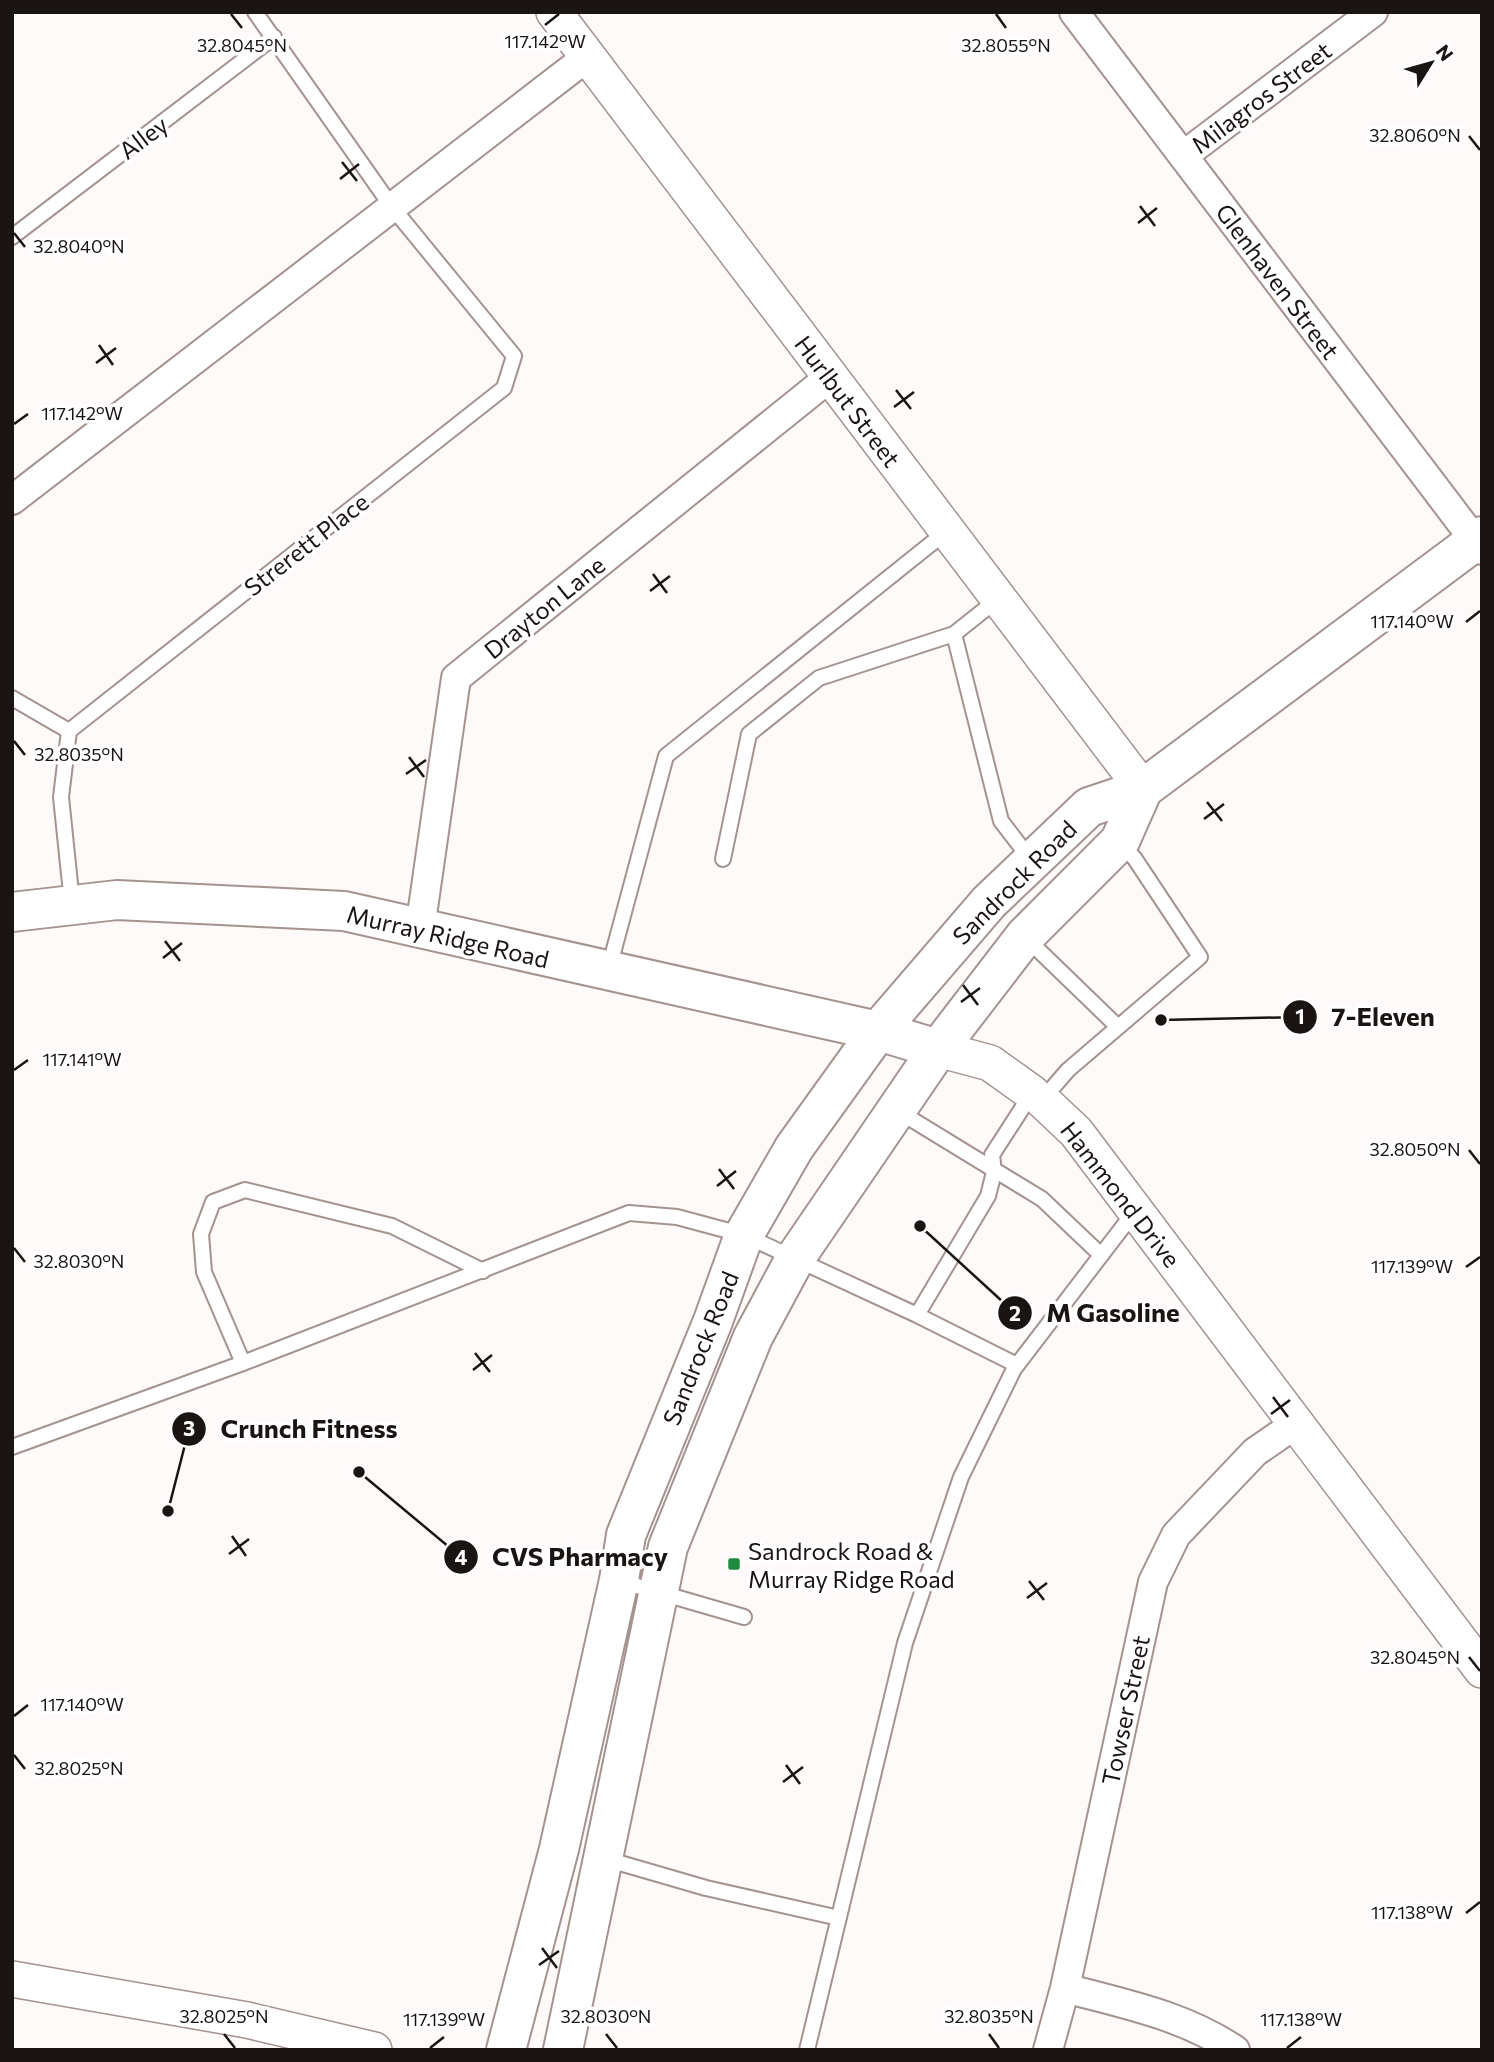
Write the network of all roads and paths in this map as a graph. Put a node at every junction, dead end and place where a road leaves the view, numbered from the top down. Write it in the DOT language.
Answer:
graph roads {
  1 [pos="255,12"];
  2 [pos="554,12"];
  3 [pos="1074,12"];
  4 [pos="1362,16"];
  5 [pos="274,37"];
  6 [pos="587,57"];
  7 [pos="1183,156"];
  8 [pos="392,207"];
  9 [pos="12,237"];
  10 [pos="830,376"];
  11 [pos="12,500"];
  12 [pos="947,531"];
  13 [pos="1480,542"];
  14 [pos="998,598"];
  15 [pos="954,634"];
  16 [pos="12,698"];
  17 [pos="69,731"];
  18 [pos="1143,789"];
  19 [pos="1120,841"];
  20 [pos="723,859"];
  21 [pos="1031,861"];
  22 [pos="72,905"];
  23 [pos="12,912"];
  24 [pos="420,929"];
  25 [pos="1025,936"];
  26 [pos="608,973"];
  27 [pos="1118,1027"];
  28 [pos="878,1031"];
  29 [pos="938,1049"];
  30 [pos="1037,1097"];
  31 [pos="898,1111"];
  32 [pos="993,1167"];
  33 [pos="1136,1210"];
  34 [pos="744,1235"];
  35 [pos="1101,1255"];
  36 [pos="796,1257"];
  37 [pos="483,1271"];
  38 [pos="918,1314"];
  39 [pos="243,1363"];
  40 [pos="1017,1365"];
  41 [pos="1297,1423"];
  42 [pos="12,1447"];
  43 [pos="619,1580"];
  44 [pos="658,1592"];
  45 [pos="744,1616"];
  46 [pos="1482,1670"];
  47 [pos="602,1858"];
  48 [pos="839,1918"];
  49 [pos="12,1979"];
  50 [pos="1065,1987"];
  51 [pos="374,2050"];
  52 [pos="506,2050"];
  53 [pos="563,2050"];
  54 [pos="807,2050"];
  55 [pos="1048,2050"];
  56 [pos="1235,2050"];
  1 -- 5 [label="lane"];
  2 -- 6 [label="street, Hurlbut Street"];
  3 -- 7 [label="street, Glenhaven Street"];
  4 -- 7 [label="street, Milagros Street"];
  5 -- 8 [label="lane"];
  5 -- 9 [label="lane, Alley"];
  6 -- 8 [label="street"];
  6 -- 10 [label="street, Hurlbut Street"];
  7 -- 13 [label="street, Glenhaven Street"];
  8 -- 11 [label="street"];
  8 -- 17 [label="lane, Strerett Place"];
  10 -- 12 [label="street, Hurlbut Street"];
  10 -- 24 [label="street, Drayton Lane"];
  12 -- 14 [label="street, Hurlbut Street"];
  12 -- 26 [label="lane"];
  13 -- 18 [label="main road, Sandrock Road"];
  14 -- 15 [label="lane"];
  14 -- 18 [label="street, Hurlbut Street"];
  15 -- 20 [label="lane"];
  15 -- 21 [label="lane"];
  16 -- 17 [label="lane"];
  17 -- 22 [label="lane"];
  18 -- 19 [label="main road, Sandrock Road"];
  18 -- 21 [label="main road, Sandrock Road"];
  19 -- 25 [label="main road, Sandrock Road"];
  19 -- 27 [label="lane"];
  21 -- 28 [label="main road, Sandrock Road"];
  22 -- 23 [label="main road, Murray Ridge Road"];
  22 -- 24 [label="main road, Murray Ridge Road"];
  24 -- 26 [label="main road, Murray Ridge Road"];
  25 -- 27 [label="lane"];
  25 -- 29 [label="main road, Sandrock Road"];
  26 -- 28 [label="main road, Murray Ridge Road"];
  27 -- 30 [label="lane"];
  28 -- 29 [label="main road, Hammond Drive"];
  28 -- 34 [label="main road, Sandrock Road"];
  29 -- 30 [label="street, Hammond Drive"];
  29 -- 31 [label="main road, Sandrock Road"];
  30 -- 32 [label="lane"];
  30 -- 33 [label="street, Hammond Drive"];
  31 -- 32 [label="lane"];
  31 -- 36 [label="main road, Sandrock Road"];
  32 -- 35 [label="lane"];
  32 -- 38 [label="lane"];
  33 -- 35 [label="lane"];
  33 -- 41 [label="street, Hammond Drive"];
  34 -- 36 [label="lane"];
  34 -- 37 [label="lane"];
  34 -- 43 [label="main road, Sandrock Road"];
  35 -- 40 [label="lane"];
  36 -- 38 [label="lane"];
  36 -- 44 [label="main road, Sandrock Road"];
  37 -- 39 [label="lane"];
  37 -- 39 [label="lane"];
  38 -- 40 [label="lane"];
  39 -- 42 [label="lane"];
  40 -- 48 [label="lane"];
  41 -- 46 [label="street, Hammond Drive"];
  41 -- 50 [label="street, Towser Street"];
  43 -- 44 [label="lane"];
  43 -- 52 [label="main road, Sandrock Road"];
  44 -- 45 [label="lane"];
  44 -- 47 [label="main road, Sandrock Road"];
  47 -- 48 [label="lane"];
  47 -- 53 [label="main road, Sandrock Road"];
  48 -- 54 [label="lane"];
  49 -- 51 [label="street"];
  50 -- 55 [label="street, Towser Street"];
  50 -- 56 [label="street"];
}
